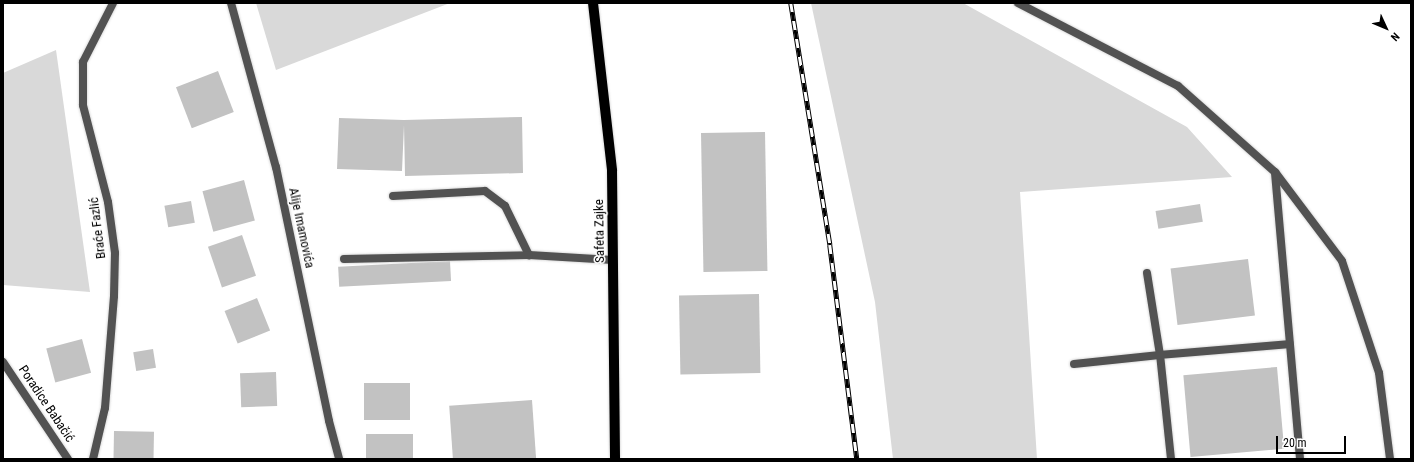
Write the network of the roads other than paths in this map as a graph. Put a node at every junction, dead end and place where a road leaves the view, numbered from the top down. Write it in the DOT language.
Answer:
graph roads {
  1 [pos="113,3"];
  2 [pos="231,3"];
  3 [pos="593,3"];
  4 [pos="1018,3"];
  5 [pos="1275,172"];
  6 [pos="393,196"];
  7 [pos="529,255"];
  8 [pos="344,259"];
  9 [pos="613,260"];
  10 [pos="1148,273"];
  11 [pos="1290,344"];
  12 [pos="1160,355"];
  13 [pos="3,362"];
  14 [pos="1074,364"];
  15 [pos="68,459"];
  16 [pos="93,459"];
  17 [pos="339,459"];
  18 [pos="615,459"];
  19 [pos="1171,459"];
  20 [pos="1300,459"];
  21 [pos="1390,459"];
  1 -- 16 [label="street, Braće Fazlić"];
  2 -- 17 [label="street, Alije Imamovića"];
  3 -- 9 [label="main road, Safeta Zajke"];
  4 -- 5 [label="street"];
  5 -- 11 [label="street"];
  5 -- 21 [label="street"];
  6 -- 7 [label="street"];
  7 -- 8 [label="street"];
  7 -- 9 [label="street"];
  9 -- 18 [label="main road, Safeta Zajke"];
  10 -- 12 [label="street"];
  11 -- 12 [label="street"];
  11 -- 20 [label="street"];
  12 -- 14 [label="street"];
  12 -- 19 [label="street"];
  13 -- 15 [label="street, Poradice Babačić"];
}
